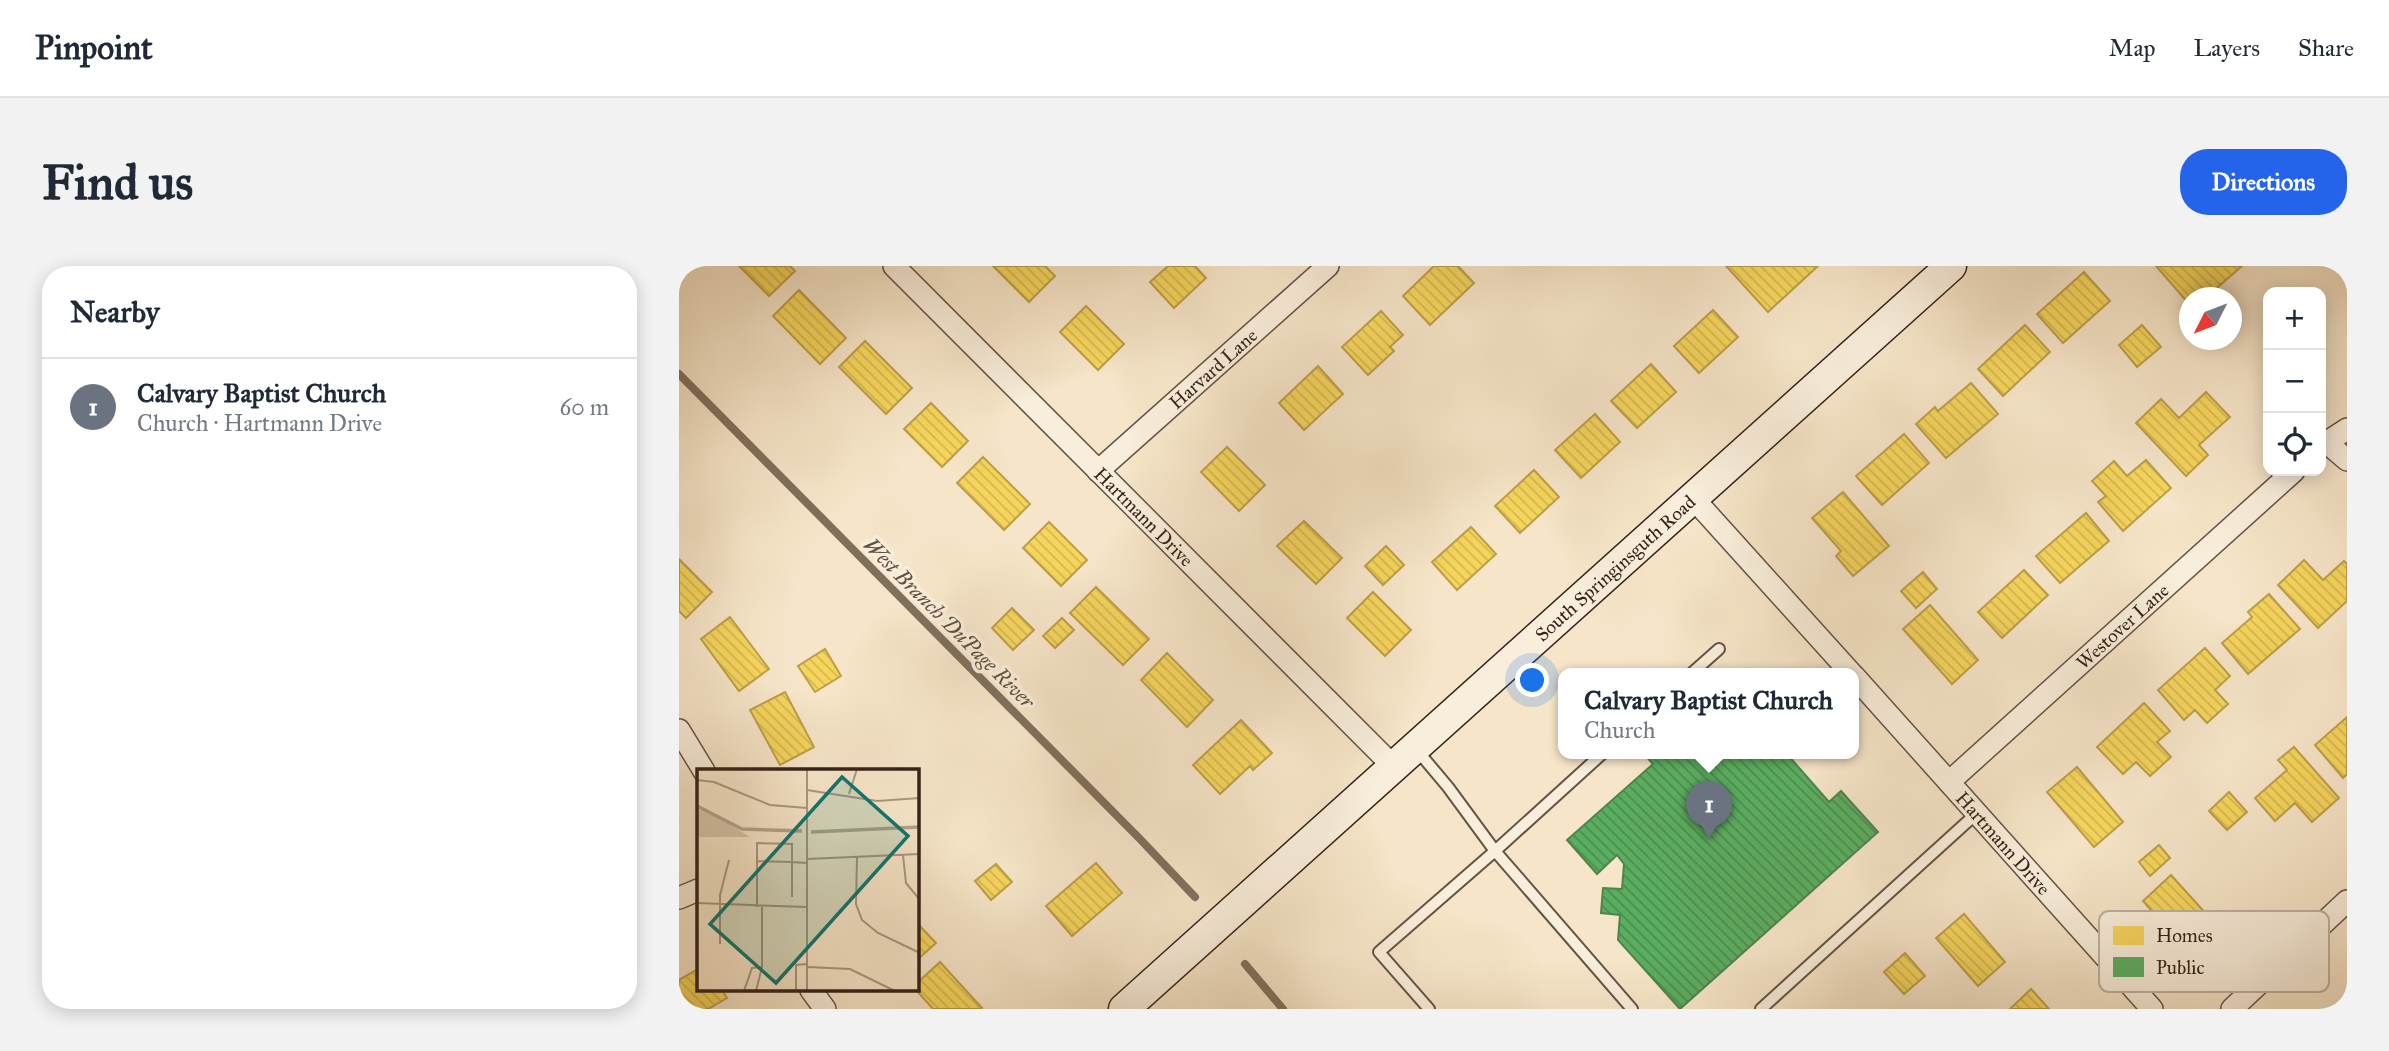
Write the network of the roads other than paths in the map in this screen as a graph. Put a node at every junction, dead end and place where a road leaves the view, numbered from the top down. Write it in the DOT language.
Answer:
graph roads {
  1 [pos="894,266"];
  2 [pos="1328,266"];
  3 [pos="1951,266"];
  4 [pos="2347,429"];
  5 [pos="2326,442"];
  6 [pos="2326,446"];
  7 [pos="2347,460"];
  8 [pos="1098,471"];
  9 [pos="2288,476"];
  10 [pos="1693,498"];
  11 [pos="1719,649"];
  12 [pos="1698,668"];
  13 [pos="1847,668"];
  14 [pos="1859,682"];
  15 [pos="679,730"];
  16 [pos="1403,756"];
  17 [pos="1596,759"];
  18 [pos="703,769"];
  19 [pos="1949,782"];
  20 [pos="1977,813"];
  21 [pos="1495,851"];
  22 [pos="697,890"];
  23 [pos="679,898"];
  24 [pos="2347,901"];
  25 [pos="2329,918"];
  26 [pos="2099,950"];
  27 [pos="812,992"];
  28 [pos="2137,992"];
  29 [pos="2250,992"];
  30 [pos="825,1009"];
  31 [pos="1124,1009"];
  32 [pos="1429,1009"];
  33 [pos="1632,1009"];
  34 [pos="1761,1009"];
  35 [pos="2152,1009"];
  36 [pos="2232,1009"];
  1 -- 8 [label="street, Hartmann Drive"];
  2 -- 8 [label="street, Harvard Lane"];
  3 -- 10 [label="street, South Springinsguth Road"];
  4 -- 5 [label="street"];
  6 -- 7 [label="street"];
  8 -- 16 [label="street, Hartmann Drive"];
  9 -- 19 [label="street, Westover Lane"];
  10 -- 13 [label="street, Hartmann Drive"];
  10 -- 16 [label="street, South Springinsguth Road"];
  11 -- 12 [label="lane"];
  14 -- 19 [label="street, Hartmann Drive"];
  15 -- 18 [label="street"];
  16 -- 21 [label="lane"];
  16 -- 31 [label="street, South Springinsguth Road"];
  17 -- 21 [label="lane"];
  19 -- 20 [label="street, Hartmann Drive"];
  20 -- 26 [label="street, Hartmann Drive"];
  20 -- 34 [label="lane"];
  21 -- 32 [label="lane"];
  21 -- 33 [label="lane"];
  22 -- 23 [label="street"];
  24 -- 25 [label="street"];
  27 -- 30 [label="street"];
  28 -- 35 [label="street, Hartmann Drive"];
  29 -- 36 [label="street"];
}
